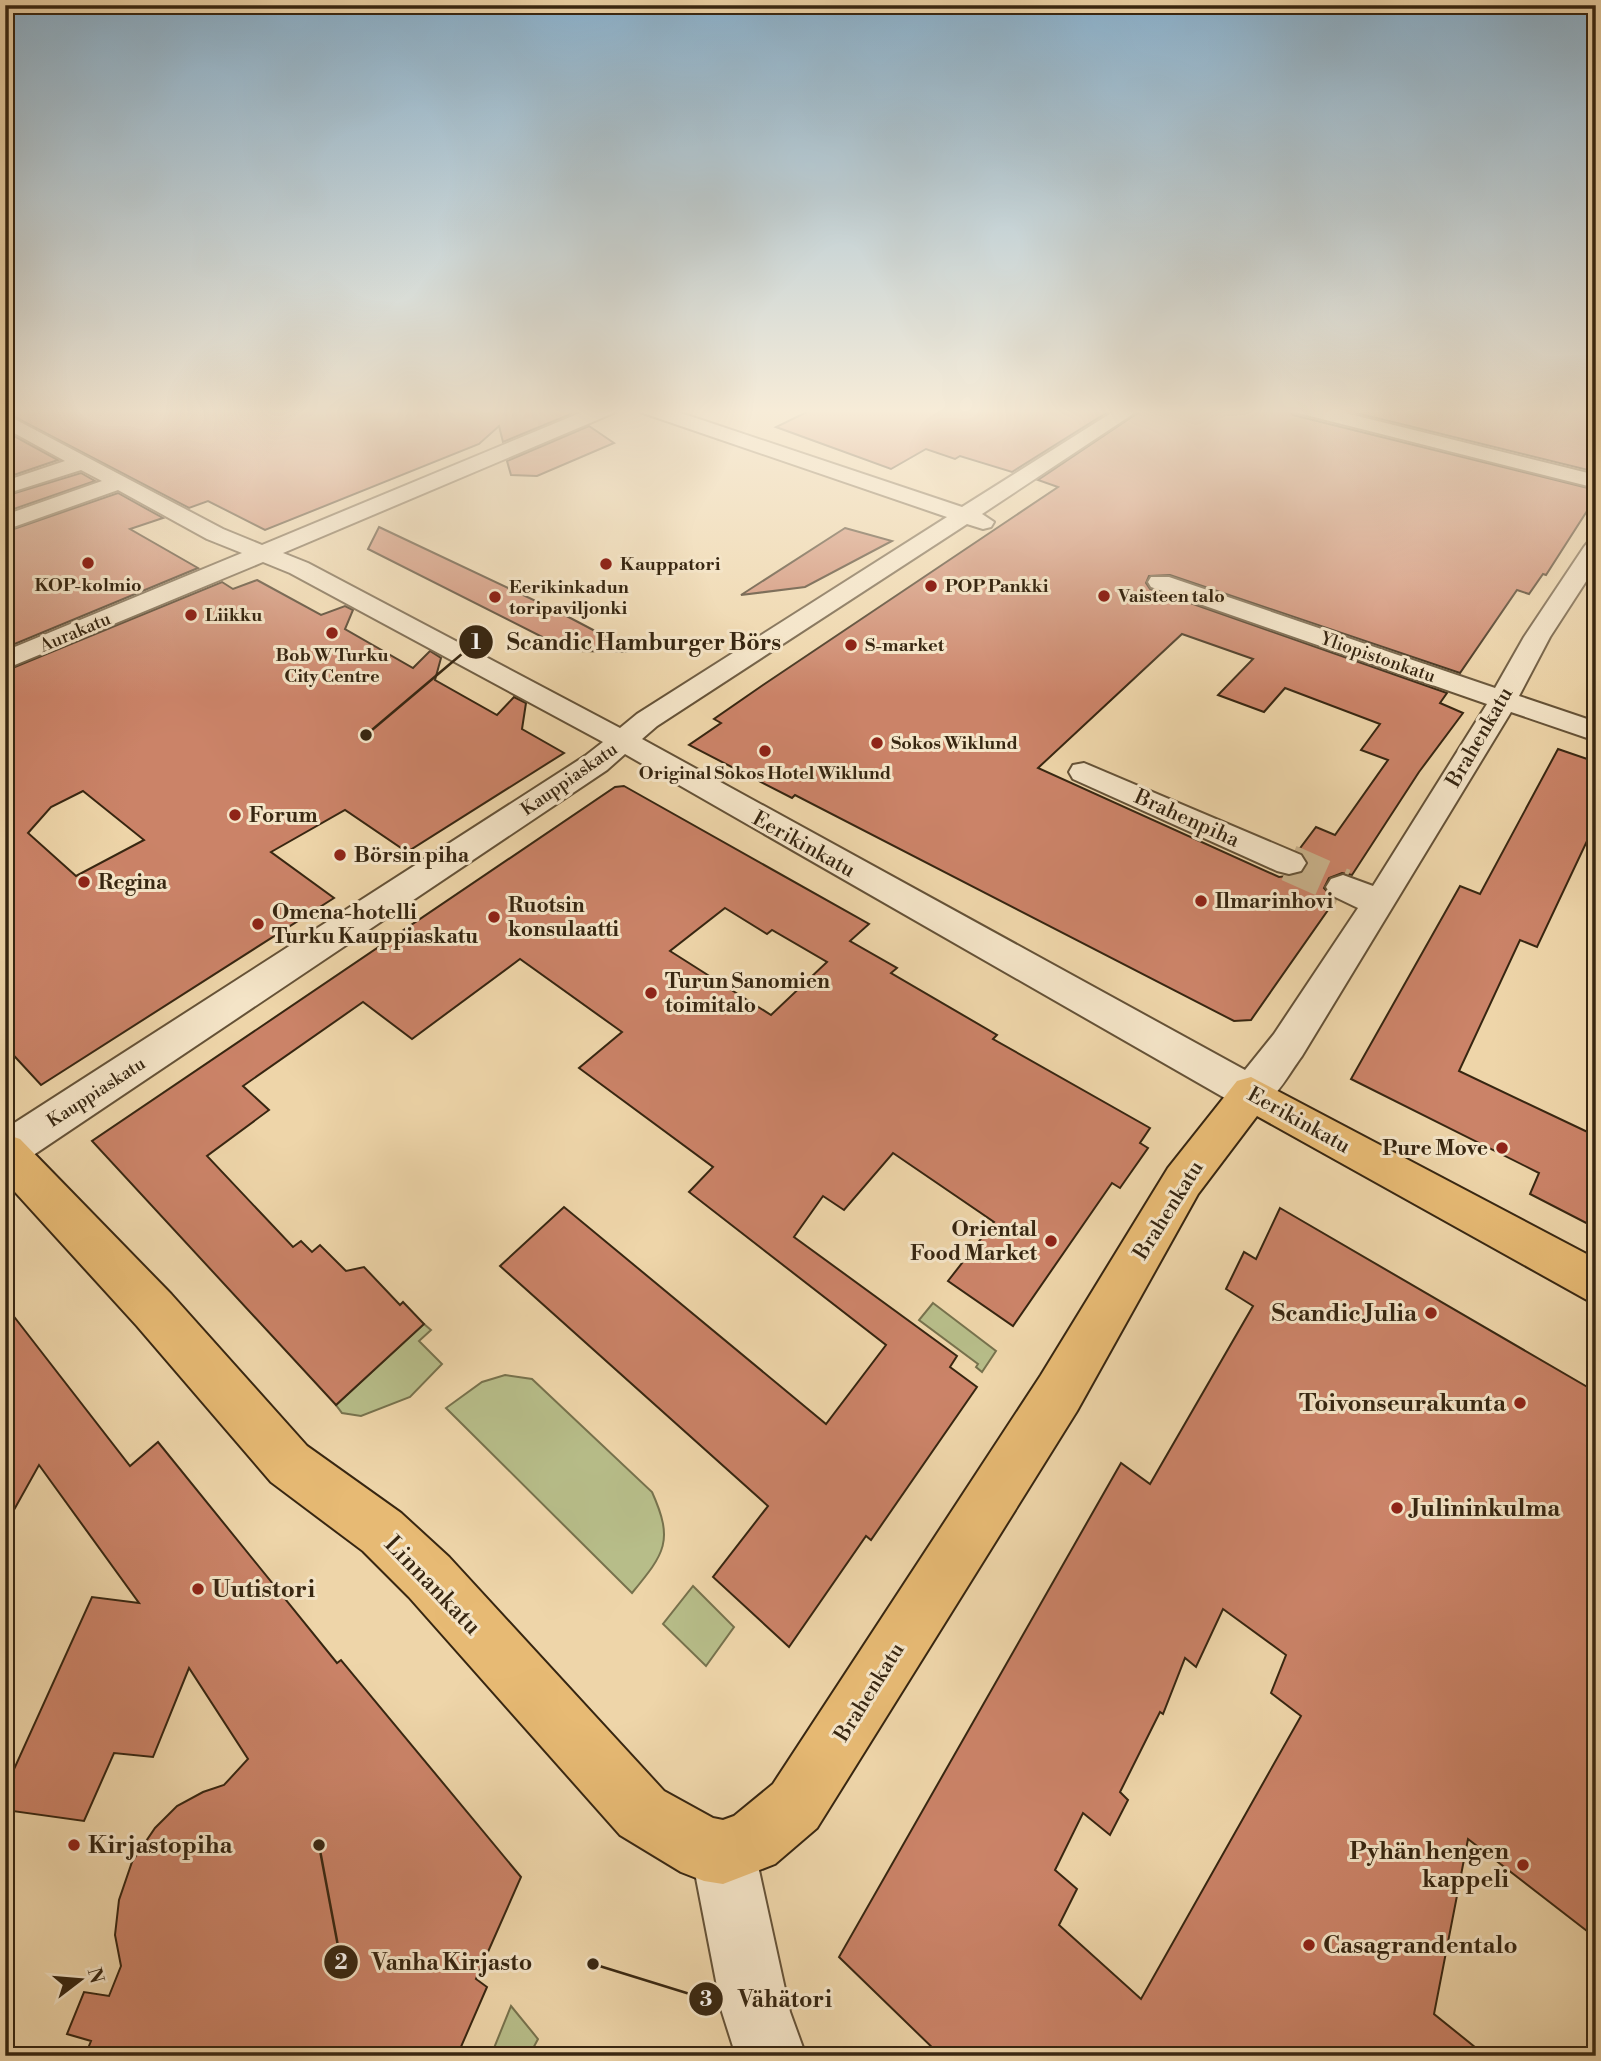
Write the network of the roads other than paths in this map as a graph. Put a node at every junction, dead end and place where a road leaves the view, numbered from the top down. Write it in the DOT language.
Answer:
graph roads {
  1 [pos="58,504"];
  2 [pos="161,504"];
  3 [pos="379,504"];
  4 [pos="930,504"];
  5 [pos="995,504"];
  6 [pos="974,519"];
  7 [pos="5,523"];
  8 [pos="1596,547"];
  9 [pos="262,553"];
  10 [pos="1160,582"];
  11 [pos="5,661"];
  12 [pos="1503,699"];
  13 [pos="1596,732"];
  14 [pos="623,741"];
  15 [pos="1084,772"];
  16 [pos="1289,863"];
  17 [pos="1343,887"];
  18 [pos="1379,903"];
  19 [pos="1251,1093"];
  20 [pos="5,1151"];
  21 [pos="1596,1283"];
  22 [pos="723,1852"];
  23 [pos="771,2056"];
  1 -- 7 [label="street"];
  2 -- 9 [label="street, Eerikinkatu"];
  3 -- 9 [label="street, Aurakatu"];
  4 -- 6 [label="street"];
  5 -- 6 [label="street, Kauppiaskatu"];
  6 -- 14 [label="street, Kauppiaskatu"];
  8 -- 12 [label="street, Brahenkatu"];
  9 -- 11 [label="street, Aurakatu"];
  9 -- 14 [label="street, Eerikinkatu"];
  10 -- 12 [label="street, Yliopistonkatu"];
  12 -- 13 [label="street, Yliopistonkatu"];
  12 -- 18 [label="street, Brahenkatu"];
  14 -- 19 [label="street, Eerikinkatu"];
  14 -- 20 [label="street, Kauppiaskatu"];
  15 -- 16 [label="street, Brahenpiha"];
  17 -- 18 [label="street"];
  18 -- 19 [label="street, Brahenkatu"];
  19 -- 21 [label="main road, Eerikinkatu"];
  19 -- 22 [label="main road, Brahenkatu"];
  20 -- 22 [label="main road, Linnankatu"];
  22 -- 23 [label="street"];
}
